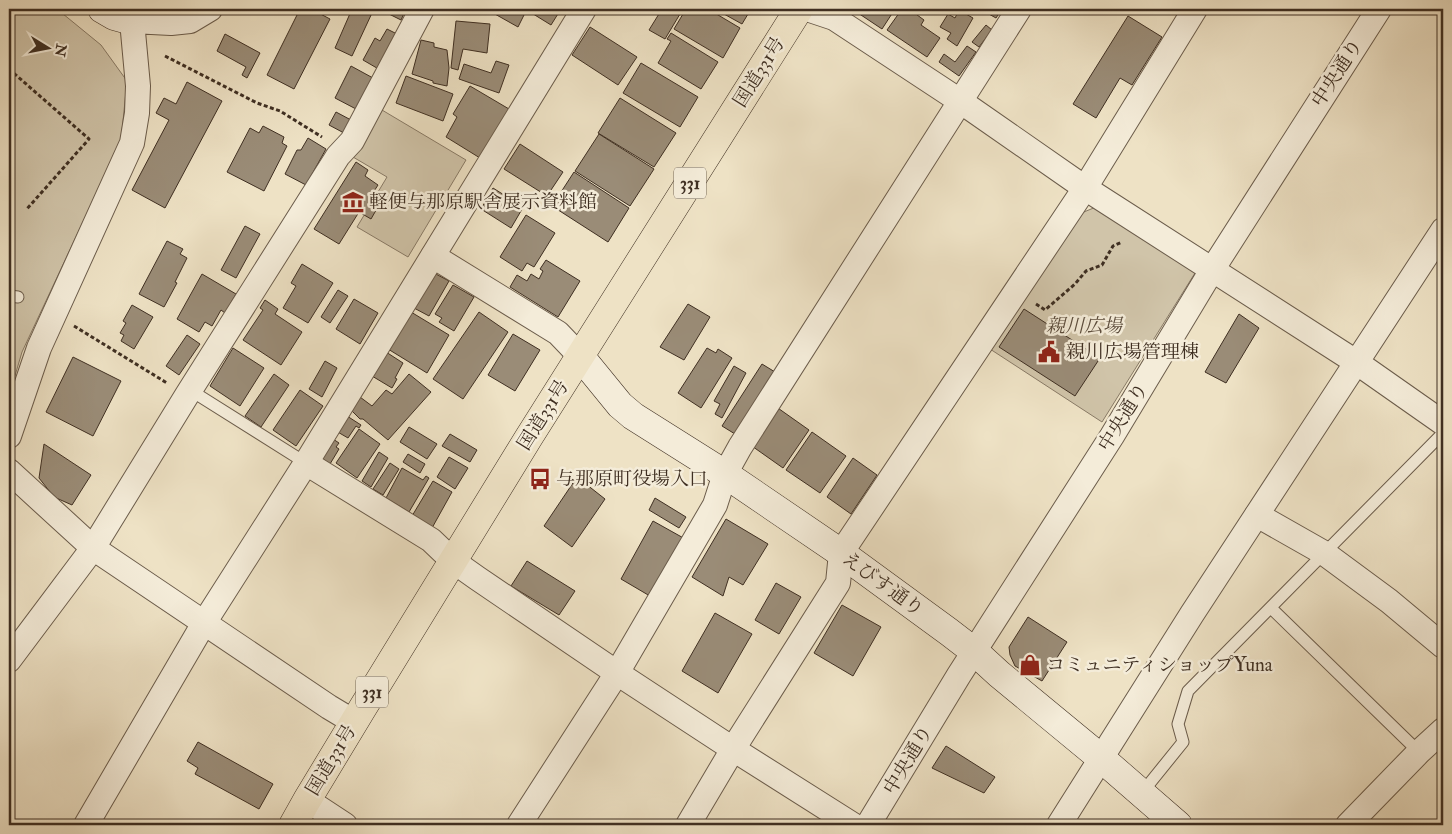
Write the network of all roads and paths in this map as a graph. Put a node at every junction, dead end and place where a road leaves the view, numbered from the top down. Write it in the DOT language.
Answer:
graph roads {
  1 [pos="102,9"];
  2 [pos="210,9"];
  3 [pos="422,9"];
  4 [pos="584,9"];
  5 [pos="799,9"];
  6 [pos="807,9"];
  7 [pos="1019,9"];
  8 [pos="1195,9"];
  9 [pos="1379,9"];
  10 [pos="134,15"];
  11 [pos="165,56"];
  12 [pos="9,69"];
  13 [pos="960,101"];
  14 [pos="345,149"];
  15 [pos="1086,188"];
  16 [pos="26,210"];
  17 [pos="1138,222"];
  18 [pos="1443,230"];
  19 [pos="432,256"];
  20 [pos="1212,270"];
  21 [pos="1016,292"];
  22 [pos="54,314"];
  23 [pos="580,356"];
  24 [pos="1356,362"];
  25 [pos="188,392"];
  26 [pos="1443,423"];
  27 [pos="1443,433"];
  28 [pos="9,436"];
  29 [pos="306,463"];
  30 [pos="9,470"];
  31 [pos="725,474"];
  32 [pos="1257,515"];
  33 [pos="94,548"];
  34 [pos="841,553"];
  35 [pos="1324,553"];
  36 [pos="453,561"];
  37 [pos="1271,608"];
  38 [pos="204,622"];
  39 [pos="1443,646"];
  40 [pos="975,652"];
  41 [pos="9,660"];
  42 [pos="617,673"];
  43 [pos="354,722"];
  44 [pos="1443,730"];
  45 [pos="734,750"];
  46 [pos="1418,752"];
  47 [pos="1102,759"];
  48 [pos="1141,794"];
  49 [pos="307,800"];
  50 [pos="86,825"];
  51 [pos="293,825"];
  52 [pos="345,825"];
  53 [pos="519,825"];
  54 [pos="688,825"];
  55 [pos="853,825"];
  56 [pos="868,825"];
  57 [pos="1059,825"];
  58 [pos="1178,825"];
  59 [pos="1348,825"];
  1 -- 10 [label="street"];
  2 -- 10 [label="street"];
  3 -- 14 [label="street"];
  4 -- 19 [label="street"];
  5 -- 23 [label="highway, 国道331号 / 331"];
  6 -- 13 [label="street"];
  7 -- 13 [label="street"];
  8 -- 15 [label="street"];
  9 -- 20 [label="street, 中央通り"];
  10 -- 22 [label="street"];
  11 -- 14 [label="path"];
  12 -- 16 [label="path"];
  13 -- 15 [label="street"];
  13 -- 31 [label="street"];
  14 -- 25 [label="street"];
  15 -- 17 [label="street"];
  15 -- 21 [label="street"];
  17 -- 20 [label="street"];
  17 -- 21 [label="path"];
  18 -- 24 [label="street"];
  19 -- 23 [label="street"];
  19 -- 29 [label="street"];
  20 -- 24 [label="street"];
  20 -- 40 [label="street, 中央通り"];
  21 -- 34 [label="street"];
  22 -- 25 [label="path"];
  22 -- 28 [label="street"];
  23 -- 31 [label="street, えびす通り"];
  23 -- 36 [label="highway, 国道331号 / 331"];
  24 -- 26 [label="street"];
  24 -- 32 [label="street"];
  25 -- 29 [label="lane"];
  25 -- 33 [label="street"];
  27 -- 35 [label="lane"];
  29 -- 36 [label="street"];
  29 -- 38 [label="street"];
  30 -- 33 [label="street"];
  31 -- 34 [label="street, えびす通り"];
  31 -- 42 [label="street"];
  32 -- 35 [label="street"];
  32 -- 47 [label="street"];
  33 -- 38 [label="street"];
  33 -- 41 [label="street"];
  34 -- 40 [label="street, えびす通り"];
  34 -- 45 [label="street"];
  35 -- 37 [label="lane"];
  35 -- 39 [label="street"];
  36 -- 42 [label="street"];
  36 -- 43 [label="highway, 国道331号 / 331"];
  37 -- 46 [label="lane"];
  37 -- 48 [label="lane"];
  38 -- 43 [label="street"];
  38 -- 50 [label="street"];
  40 -- 47 [label="street, えびす通り"];
  40 -- 56 [label="street, 中央通り"];
  42 -- 45 [label="street"];
  42 -- 53 [label="street"];
  43 -- 49 [label="highway, 国道331号 / 331"];
  44 -- 46 [label="street"];
  45 -- 54 [label="street"];
  45 -- 55 [label="street"];
  46 -- 59 [label="street"];
  47 -- 48 [label="street, えびす通り"];
  47 -- 57 [label="street"];
  48 -- 58 [label="street, えびす通り"];
  49 -- 51 [label="highway, 国道331号 / 331"];
  49 -- 52 [label="street"];
}
